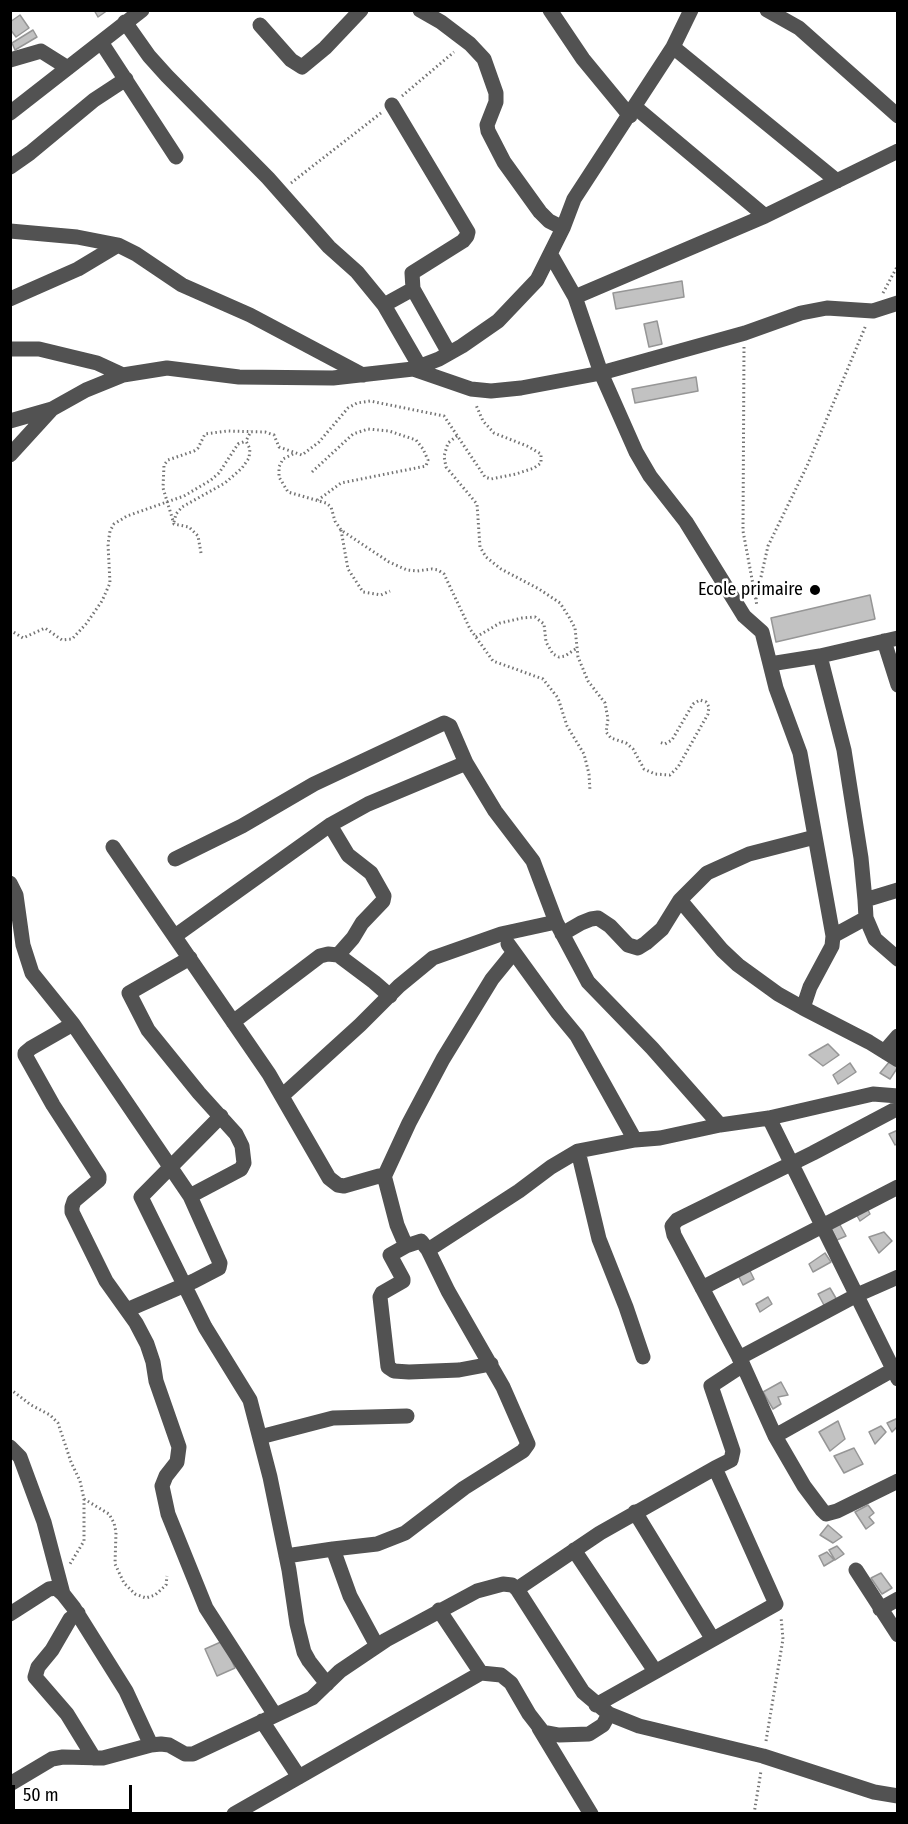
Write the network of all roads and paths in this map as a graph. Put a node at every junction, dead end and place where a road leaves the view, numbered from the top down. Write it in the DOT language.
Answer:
graph roads {
  1 [pos="361,10"];
  2 [pos="420,10"];
  3 [pos="550,10"];
  4 [pos="691,10"];
  5 [pos="767,10"];
  6 [pos="131,15"];
  7 [pos="260,25"];
  8 [pos="466,41"];
  9 [pos="100,42"];
  10 [pos="673,47"];
  11 [pos="10,60"];
  12 [pos="68,68"];
  13 [pos="126,79"];
  14 [pos="392,105"];
  15 [pos="632,112"];
  16 [pos="10,113"];
  17 [pos="897,116"];
  18 [pos="897,151"];
  19 [pos="176,157"];
  20 [pos="10,167"];
  21 [pos="837,181"];
  22 [pos="280,191"];
  23 [pos="765,216"];
  24 [pos="563,228"];
  25 [pos="10,231"];
  26 [pos="118,245"];
  27 [pos="550,255"];
  28 [pos="897,265"];
  29 [pos="412,289"];
  30 [pos="575,297"];
  31 [pos="10,299"];
  32 [pos="897,303"];
  33 [pos="384,305"];
  34 [pos="873,311"];
  35 [pos="745,333"];
  36 [pos="10,349"];
  37 [pos="449,353"];
  38 [pos="416,368"];
  39 [pos="601,373"];
  40 [pos="123,375"];
  41 [pos="363,375"];
  42 [pos="471,389"];
  43 [pos="52,409"];
  44 [pos="10,422"];
  45 [pos="251,431"];
  46 [pos="457,436"];
  47 [pos="246,441"];
  48 [pos="295,454"];
  49 [pos="10,455"];
  50 [pos="312,472"];
  51 [pos="318,500"];
  52 [pos="167,504"];
  53 [pos="174,524"];
  54 [pos="341,530"];
  55 [pos="201,553"];
  56 [pos="390,591"];
  57 [pos="756,599"];
  58 [pos="10,630"];
  59 [pos="762,632"];
  60 [pos="476,637"];
  61 [pos="891,639"];
  62 [pos="577,648"];
  63 [pos="820,656"];
  64 [pos="770,664"];
  65 [pos="897,685"];
  66 [pos="659,742"];
  67 [pos="466,763"];
  68 [pos="590,791"];
  69 [pos="330,825"];
  70 [pos="815,837"];
  71 [pos="113,848"];
  72 [pos="175,859"];
  73 [pos="10,883"];
  74 [pos="897,890"];
  75 [pos="680,900"];
  76 [pos="865,900"];
  77 [pos="867,918"];
  78 [pos="559,928"];
  79 [pos="501,934"];
  80 [pos="175,936"];
  81 [pos="833,936"];
  82 [pos="514,952"];
  83 [pos="338,956"];
  84 [pos="190,958"];
  85 [pos="897,959"];
  86 [pos="390,996"];
  87 [pos="803,1008"];
  88 [pos="233,1022"];
  89 [pos="72,1024"];
  90 [pos="897,1036"];
  91 [pos="891,1056"];
  92 [pos="283,1095"];
  93 [pos="897,1096"];
  94 [pos="897,1108"];
  95 [pos="220,1116"];
  96 [pos="769,1118"];
  97 [pos="720,1125"];
  98 [pos="635,1140"];
  99 [pos="578,1151"];
  100 [pos="793,1163"];
  101 [pos="170,1168"];
  102 [pos="384,1177"];
  103 [pos="897,1187"];
  104 [pos="190,1196"];
  105 [pos="822,1224"];
  106 [pos="406,1246"];
  107 [pos="428,1250"];
  108 [pos="897,1277"];
  109 [pos="184,1285"];
  110 [pos="702,1288"];
  111 [pos="857,1295"];
  112 [pos="127,1310"];
  113 [pos="643,1357"];
  114 [pos="741,1361"];
  115 [pos="491,1364"];
  116 [pos="896,1372"];
  117 [pos="10,1389"];
  118 [pos="407,1416"];
  119 [pos="775,1436"];
  120 [pos="260,1437"];
  121 [pos="10,1447"];
  122 [pos="715,1468"];
  123 [pos="897,1481"];
  124 [pos="84,1499"];
  125 [pos="635,1512"];
  126 [pos="333,1550"];
  127 [pos="574,1550"];
  128 [pos="286,1556"];
  129 [pos="856,1570"];
  130 [pos="167,1576"];
  131 [pos="60,1587"];
  132 [pos="517,1589"];
  133 [pos="897,1599"];
  134 [pos="776,1604"];
  135 [pos="880,1609"];
  136 [pos="439,1610"];
  137 [pos="10,1614"];
  138 [pos="78,1614"];
  139 [pos="897,1635"];
  140 [pos="712,1638"];
  141 [pos="377,1646"];
  142 [pos="655,1671"];
  143 [pos="480,1672"];
  144 [pos="327,1684"];
  145 [pos="596,1705"];
  146 [pos="609,1714"];
  147 [pos="269,1718"];
  148 [pos="539,1728"];
  149 [pos="151,1745"];
  150 [pos="763,1756"];
  151 [pos="94,1758"];
  152 [pos="299,1777"];
  153 [pos="10,1784"];
  154 [pos="897,1796"];
  155 [pos="234,1814"];
  156 [pos="591,1814"];
  157 [pos="754,1814"];
  1 -- 7 [label="street"];
  2 -- 8 [label="street"];
  3 -- 15 [label="street"];
  4 -- 10 [label="street"];
  5 -- 17 [label="street"];
  6 -- 9 [label="street"];
  6 -- 22 [label="street"];
  8 -- 14 [label="path"];
  8 -- 24 [label="street"];
  9 -- 12 [label="street"];
  9 -- 13 [label="street"];
  10 -- 15 [label="street"];
  10 -- 21 [label="street"];
  11 -- 12 [label="street"];
  12 -- 16 [label="street"];
  13 -- 19 [label="street"];
  13 -- 20 [label="street"];
  14 -- 22 [label="path"];
  14 -- 29 [label="street"];
  15 -- 23 [label="street"];
  15 -- 24 [label="street"];
  18 -- 21 [label="street"];
  21 -- 23 [label="street"];
  22 -- 33 [label="street"];
  23 -- 30 [label="street"];
  24 -- 27 [label="street"];
  25 -- 26 [label="street"];
  26 -- 31 [label="street"];
  26 -- 41 [label="street"];
  27 -- 30 [label="street"];
  27 -- 37 [label="street"];
  28 -- 34 [label="path"];
  29 -- 33 [label="street"];
  29 -- 37 [label="street"];
  30 -- 39 [label="street"];
  32 -- 34 [label="street"];
  33 -- 38 [label="street"];
  34 -- 35 [label="street"];
  34 -- 57 [label="path"];
  35 -- 39 [label="street"];
  35 -- 57 [label="path"];
  36 -- 40 [label="street"];
  37 -- 38 [label="street"];
  38 -- 41 [label="street"];
  38 -- 42 [label="street"];
  39 -- 42 [label="street"];
  39 -- 59 [label="street"];
  40 -- 41 [label="street"];
  40 -- 43 [label="street"];
  42 -- 46 [label="path"];
  43 -- 44 [label="street"];
  43 -- 49 [label="street"];
  45 -- 47 [label="path"];
  45 -- 48 [label="path"];
  45 -- 52 [label="path"];
  46 -- 48 [label="path"];
  46 -- 62 [label="path"];
  47 -- 52 [label="path"];
  47 -- 53 [label="path"];
  48 -- 51 [label="path"];
  50 -- 51 [label="path"];
  51 -- 54 [label="path"];
  52 -- 53 [label="path"];
  52 -- 58 [label="path"];
  53 -- 55 [label="path"];
  54 -- 56 [label="path"];
  54 -- 60 [label="path"];
  57 -- 59 [label="path"];
  59 -- 64 [label="street"];
  60 -- 62 [label="path"];
  60 -- 68 [label="path"];
  61 -- 63 [label="street"];
  61 -- 65 [label="street"];
  62 -- 66 [label="path"];
  63 -- 64 [label="street"];
  63 -- 76 [label="street"];
  64 -- 70 [label="street"];
  67 -- 69 [label="street"];
  67 -- 72 [label="street"];
  67 -- 78 [label="street"];
  69 -- 80 [label="street"];
  69 -- 83 [label="street"];
  70 -- 75 [label="street"];
  70 -- 81 [label="street"];
  71 -- 80 [label="street"];
  73 -- 89 [label="street"];
  74 -- 76 [label="street"];
  75 -- 78 [label="street"];
  75 -- 87 [label="street"];
  76 -- 77 [label="street"];
  77 -- 81 [label="street"];
  77 -- 85 [label="street"];
  78 -- 79 [label="street"];
  78 -- 97 [label="street"];
  79 -- 82 [label="street"];
  79 -- 86 [label="street"];
  80 -- 84 [label="street"];
  81 -- 87 [label="street"];
  82 -- 98 [label="street"];
  82 -- 102 [label="street"];
  83 -- 86 [label="street"];
  83 -- 88 [label="street"];
  84 -- 88 [label="street"];
  84 -- 95 [label="street"];
  86 -- 92 [label="street"];
  87 -- 91 [label="street"];
  88 -- 92 [label="street"];
  89 -- 101 [label="street"];
  89 -- 112 [label="street"];
  90 -- 91 [label="street"];
  92 -- 102 [label="street"];
  93 -- 96 [label="street"];
  94 -- 100 [label="street"];
  95 -- 101 [label="street"];
  95 -- 104 [label="street"];
  96 -- 97 [label="street"];
  96 -- 100 [label="street"];
  97 -- 98 [label="street"];
  98 -- 99 [label="street"];
  99 -- 107 [label="street"];
  99 -- 113 [label="street"];
  100 -- 105 [label="street"];
  100 -- 110 [label="street"];
  101 -- 104 [label="street"];
  101 -- 109 [label="street"];
  102 -- 106 [label="street"];
  103 -- 105 [label="street"];
  104 -- 109 [label="street"];
  105 -- 110 [label="street"];
  105 -- 111 [label="street"];
  106 -- 107 [label="street"];
  106 -- 115 [label="street"];
  107 -- 115 [label="street"];
  108 -- 111 [label="street"];
  109 -- 112 [label="street"];
  109 -- 120 [label="street"];
  110 -- 114 [label="street"];
  111 -- 114 [label="street"];
  111 -- 116 [label="street"];
  112 -- 147 [label="street"];
  114 -- 119 [label="street"];
  114 -- 122 [label="street"];
  115 -- 126 [label="street"];
  116 -- 119 [label="street"];
  117 -- 124 [label="path"];
  118 -- 120 [label="street"];
  119 -- 123 [label="street"];
  120 -- 128 [label="street"];
  121 -- 131 [label="street"];
  122 -- 125 [label="street"];
  122 -- 134 [label="street"];
  124 -- 130 [label="path"];
  124 -- 131 [label="path"];
  125 -- 127 [label="street"];
  125 -- 140 [label="street"];
  126 -- 128 [label="street"];
  126 -- 141 [label="street"];
  127 -- 132 [label="street"];
  127 -- 142 [label="street"];
  128 -- 144 [label="street"];
  129 -- 135 [label="street"];
  131 -- 137 [label="street"];
  131 -- 138 [label="street"];
  132 -- 136 [label="street"];
  132 -- 145 [label="street"];
  133 -- 135 [label="street"];
  134 -- 140 [label="street"];
  134 -- 150 [label="path"];
  135 -- 139 [label="street"];
  136 -- 141 [label="street"];
  136 -- 143 [label="street"];
  138 -- 149 [label="street"];
  138 -- 151 [label="street"];
  140 -- 142 [label="street"];
  141 -- 144 [label="street"];
  142 -- 145 [label="street"];
  143 -- 148 [label="street"];
  143 -- 152 [label="street"];
  144 -- 147 [label="street"];
  145 -- 146 [label="street"];
  146 -- 148 [label="street"];
  146 -- 150 [label="street"];
  147 -- 149 [label="street"];
  147 -- 152 [label="street"];
  148 -- 156 [label="street"];
  149 -- 151 [label="street"];
  150 -- 154 [label="street"];
  150 -- 157 [label="path"];
  151 -- 153 [label="street"];
  152 -- 155 [label="street"];
}
